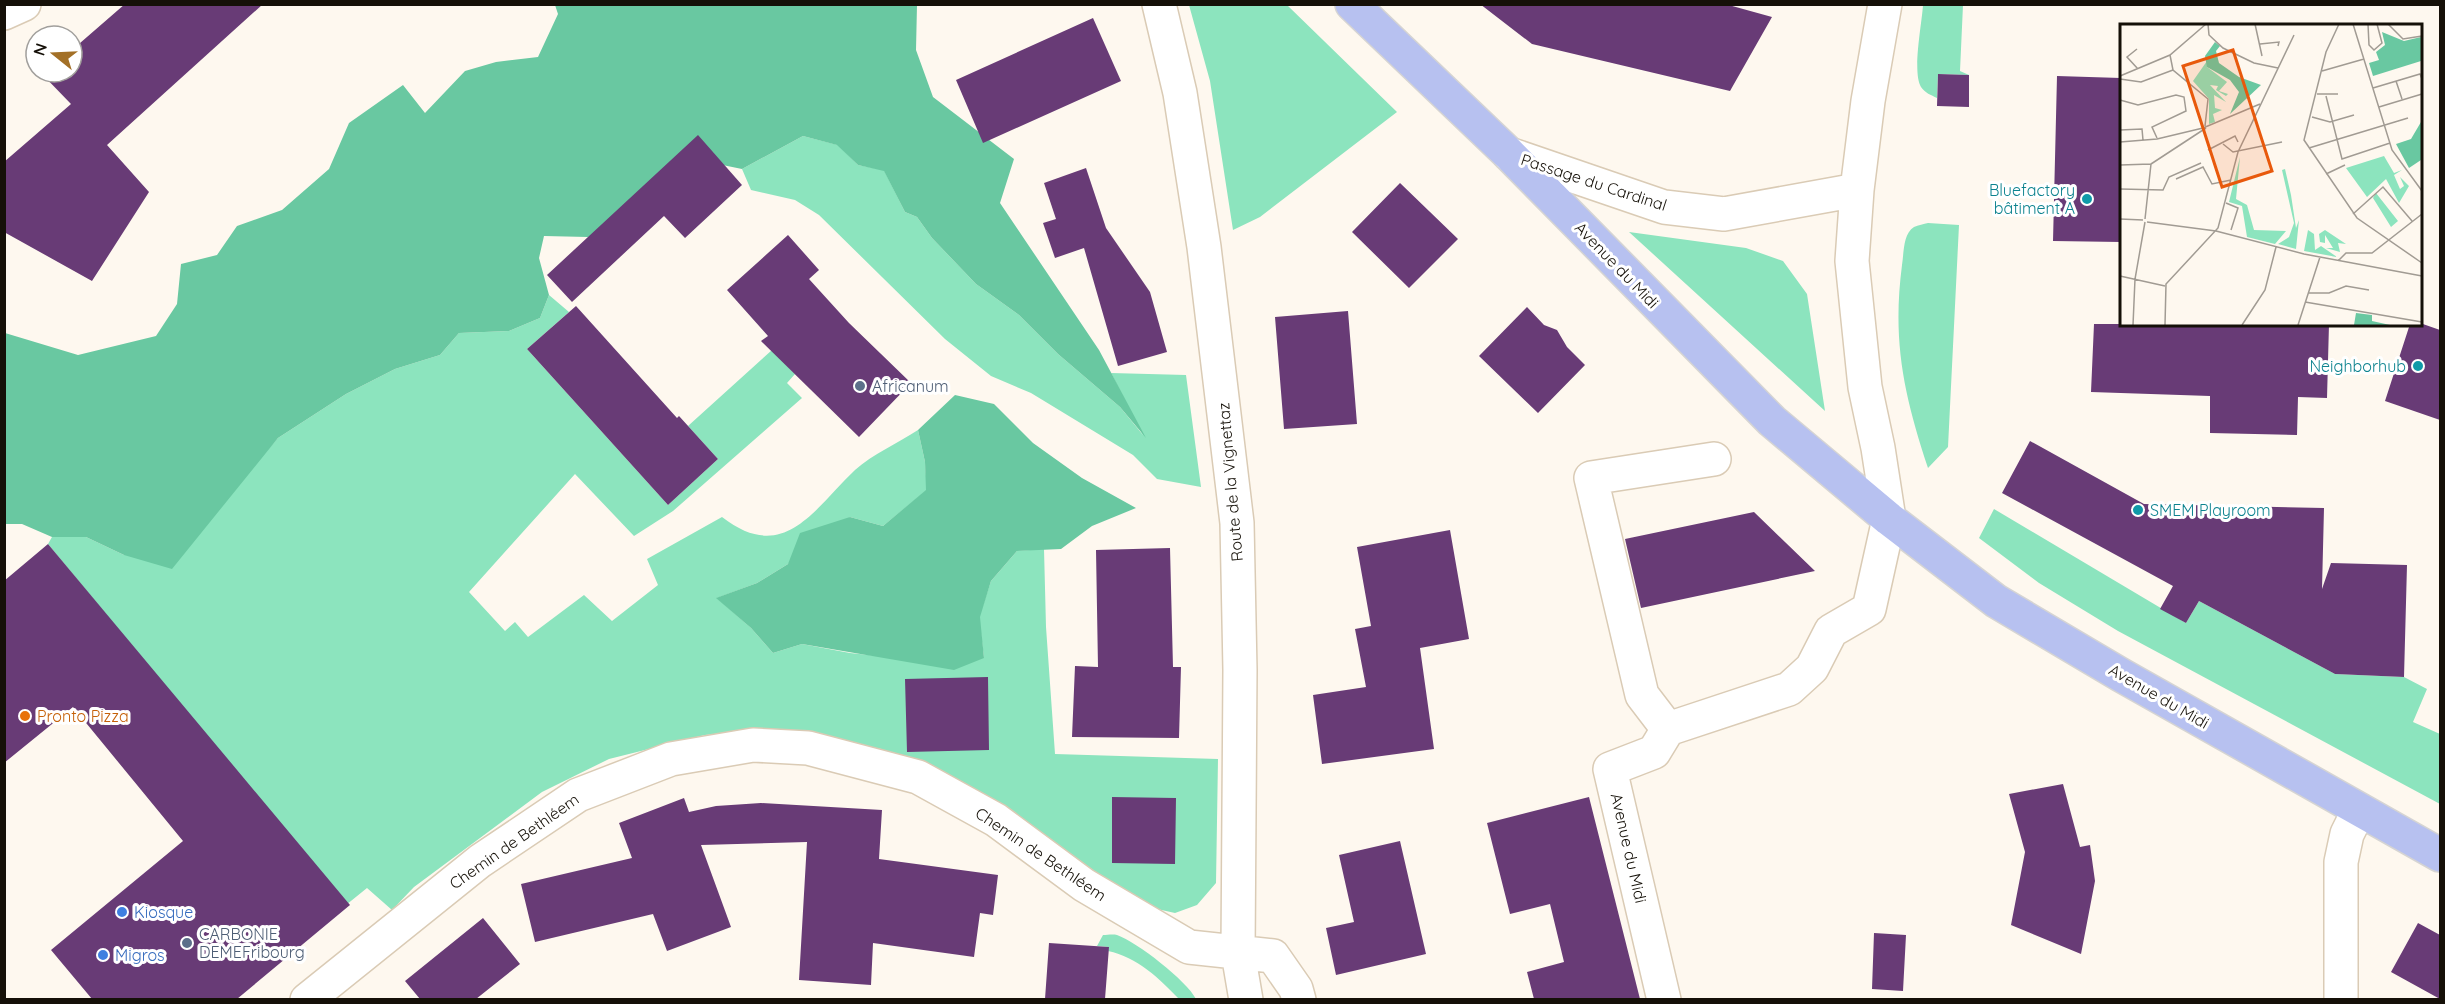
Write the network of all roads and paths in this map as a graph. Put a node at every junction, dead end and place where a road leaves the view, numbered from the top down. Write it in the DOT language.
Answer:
graph roads {
  1 [pos="24,4"];
  2 [pos="1159,4"];
  3 [pos="1352,4"];
  4 [pos="1885,4"];
  5 [pos="4,13"];
  6 [pos="1509,154"];
  7 [pos="1857,190"];
  8 [pos="1714,459"];
  9 [pos="1889,519"];
  10 [pos="1668,729"];
  11 [pos="2359,810"];
  12 [pos="2440,855"];
  13 [pos="1238,952"];
  14 [pos="307,999"];
  15 [pos="1246,999"];
  16 [pos="1299,999"];
  17 [pos="1664,999"];
  18 [pos="2341,999"];
  1 -- 5 [label="street"];
  2 -- 13 [label="street, Route de la Vignettaz"];
  3 -- 6 [label="main road, Avenue du Midi"];
  4 -- 7 [label="street"];
  6 -- 7 [label="street, Passage du Cardinal"];
  6 -- 9 [label="main road, Avenue du Midi"];
  7 -- 9 [label="street"];
  8 -- 10 [label="street"];
  9 -- 10 [label="street"];
  9 -- 11 [label="main road, Avenue du Midi"];
  10 -- 17 [label="street, Avenue du Midi"];
  11 -- 12 [label="main road, Avenue du Midi"];
  11 -- 18 [label="street"];
  13 -- 14 [label="street, Chemin de Bethléem"];
  13 -- 15 [label="street, Route de la Vignettaz"];
  13 -- 16 [label="street, Chemin de Bethléem"];
}
